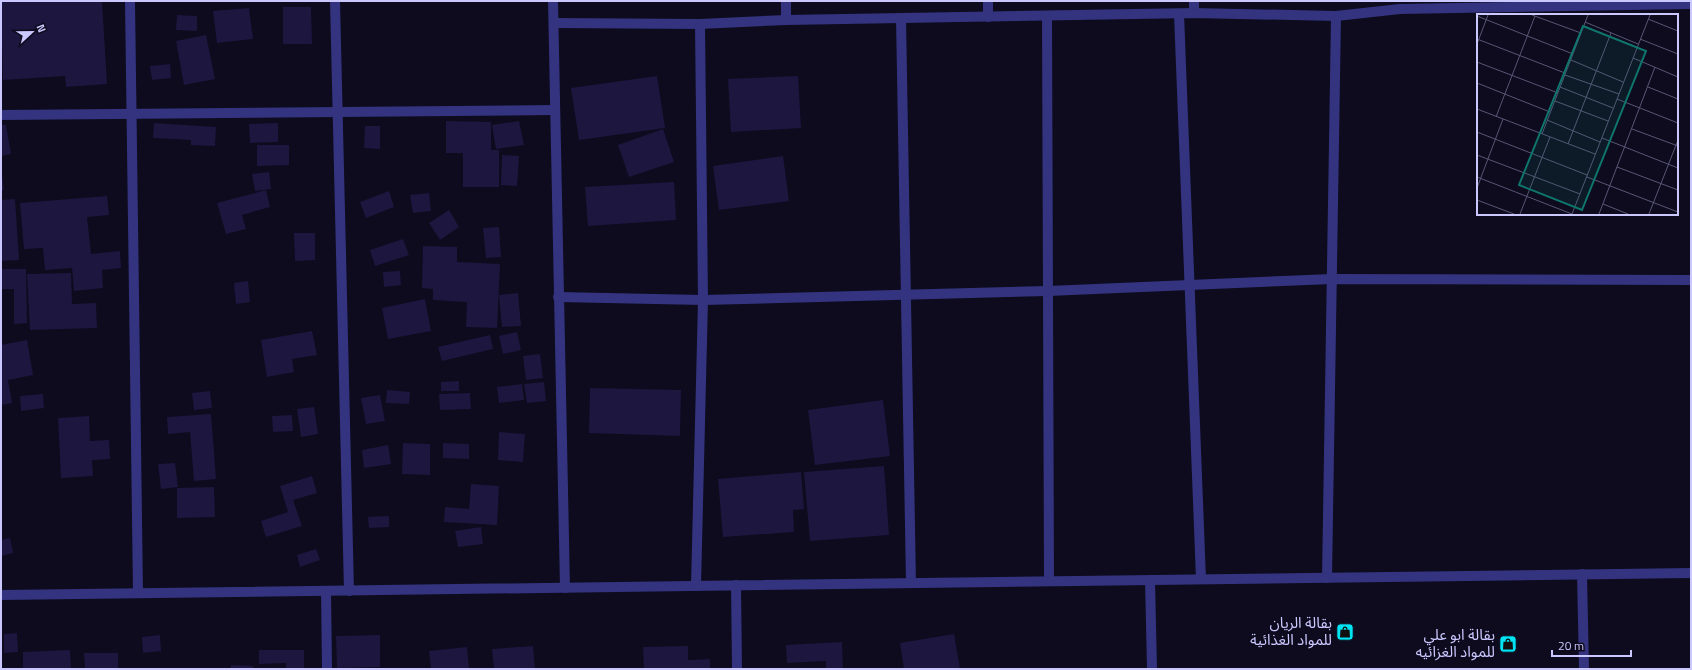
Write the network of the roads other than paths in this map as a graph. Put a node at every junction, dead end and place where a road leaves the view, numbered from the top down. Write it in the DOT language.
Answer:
graph roads {
  1 [pos="130,1"];
  2 [pos="335,1"];
  3 [pos="553,1"];
  4 [pos="786,1"];
  5 [pos="988,1"];
  6 [pos="1194,1"];
  7 [pos="1618,3"];
  8 [pos="1691,4"];
  9 [pos="1400,5"];
  10 [pos="1194,13"];
  11 [pos="1179,14"];
  12 [pos="988,16"];
  13 [pos="1047,16"];
  14 [pos="1336,16"];
  15 [pos="900,18"];
  16 [pos="786,20"];
  17 [pos="554,23"];
  18 [pos="700,24"];
  19 [pos="554,110"];
  20 [pos="337,112"];
  21 [pos="132,114"];
  22 [pos="1,115"];
  23 [pos="1332,279"];
  24 [pos="1691,280"];
  25 [pos="1190,285"];
  26 [pos="1048,291"];
  27 [pos="906,295"];
  28 [pos="558,297"];
  29 [pos="703,300"];
  30 [pos="1691,573"];
  31 [pos="1582,574"];
  32 [pos="1327,578"];
  33 [pos="1201,579"];
  34 [pos="1150,580"];
  35 [pos="1049,581"];
  36 [pos="911,583"];
  37 [pos="736,585"];
  38 [pos="696,586"];
  39 [pos="565,588"];
  40 [pos="326,591"];
  41 [pos="349,591"];
  42 [pos="138,593"];
  43 [pos="1,595"];
  44 [pos="327,669"];
  45 [pos="737,669"];
  46 [pos="1152,669"];
  47 [pos="1584,669"];
  1 -- 21 [label="street"];
  2 -- 20 [label="street"];
  3 -- 17 [label="street"];
  4 -- 16 [label="street"];
  5 -- 12 [label="street"];
  6 -- 10 [label="street"];
  7 -- 8 [label="street"];
  7 -- 9 [label="street"];
  9 -- 14 [label="street"];
  10 -- 11 [label="street"];
  10 -- 14 [label="street"];
  11 -- 13 [label="street"];
  11 -- 25 [label="street"];
  12 -- 13 [label="street"];
  12 -- 15 [label="street"];
  13 -- 26 [label="street"];
  14 -- 23 [label="street"];
  15 -- 16 [label="street"];
  15 -- 27 [label="street"];
  16 -- 18 [label="street"];
  17 -- 18 [label="street"];
  17 -- 19 [label="street"];
  18 -- 29 [label="street"];
  19 -- 20 [label="street"];
  19 -- 28 [label="street"];
  20 -- 21 [label="street"];
  20 -- 41 [label="street"];
  21 -- 22 [label="street"];
  21 -- 42 [label="street"];
  23 -- 24 [label="street"];
  23 -- 25 [label="street"];
  23 -- 32 [label="street"];
  25 -- 26 [label="street"];
  25 -- 33 [label="street"];
  26 -- 27 [label="street"];
  26 -- 35 [label="street"];
  27 -- 29 [label="street"];
  27 -- 36 [label="street"];
  28 -- 29 [label="street"];
  28 -- 39 [label="street"];
  29 -- 38 [label="street"];
  30 -- 31 [label="street"];
  31 -- 32 [label="street"];
  31 -- 47 [label="street"];
  32 -- 33 [label="street"];
  33 -- 34 [label="street"];
  34 -- 35 [label="street"];
  34 -- 46 [label="street"];
  35 -- 36 [label="street"];
  36 -- 37 [label="street"];
  37 -- 38 [label="street"];
  37 -- 45 [label="street"];
  38 -- 39 [label="street"];
  39 -- 41 [label="street"];
  40 -- 41 [label="street"];
  40 -- 42 [label="street"];
  40 -- 44 [label="street"];
  42 -- 43 [label="street"];
}
